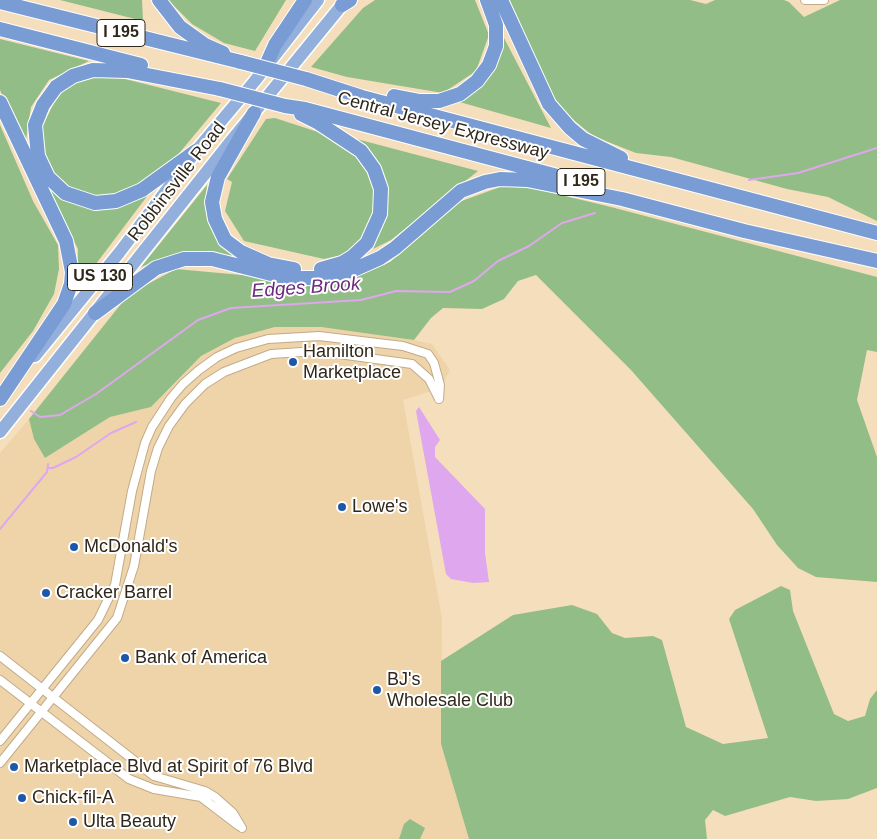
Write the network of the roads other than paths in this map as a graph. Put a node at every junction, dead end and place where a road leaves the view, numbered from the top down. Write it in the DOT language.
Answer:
graph roads {
  1 [pos="159,0"];
  2 [pos="305,0"];
  3 [pos="318,0"];
  4 [pos="487,0"];
  5 [pos="501,0"];
  6 [pos="805,0"];
  7 [pos="824,0"];
  8 [pos="0,2"];
  9 [pos="346,2"];
  10 [pos="0,29"];
  11 [pos="241,62"];
  12 [pos="266,65"];
  13 [pos="306,79"];
  14 [pos="220,89"];
  15 [pos="0,102"];
  16 [pos="285,106"];
  17 [pos="254,113"];
  18 [pos="196,151"];
  19 [pos="758,201"];
  20 [pos="877,233"];
  21 [pos="877,260"];
  22 [pos="95,313"];
  23 [pos="0,399"];
  24 [pos="0,432"];
  25 [pos="0,656"];
  26 [pos="0,680"];
  27 [pos="43,689"];
  28 [pos="53,697"];
  29 [pos="30,705"];
  30 [pos="40,712"];
  31 [pos="0,741"];
  32 [pos="0,763"];
  1 -- 11 [label="highway"];
  2 -- 12 [label="highway"];
  3 -- 12 [label="highway, Robbinsville Road / US 130"];
  4 -- 13 [label="highway"];
  5 -- 19 [label="highway"];
  6 -- 7 [label="street"];
  8 -- 11 [label="highway, Central Jersey Expressway / I 195"];
  9 -- 17 [label="highway, Robbinsville Road / US 130"];
  10 -- 14 [label="highway, Central Jersey Expressway / I 195"];
  11 -- 13 [label="highway, Central Jersey Expressway / I 195, bridge"];
  12 -- 18 [label="highway, Robbinsville Road / US 130"];
  13 -- 19 [label="highway, Central Jersey Expressway / I 195"];
  14 -- 16 [label="highway, Central Jersey Expressway / I 195, bridge"];
  14 -- 18 [label="highway"];
  15 -- 23 [label="highway"];
  16 -- 17 [label="highway"];
  16 -- 21 [label="highway, Central Jersey Expressway / I 195"];
  17 -- 22 [label="highway, Robbinsville Road / US 130"];
  18 -- 23 [label="highway, Robbinsville Road / US 130"];
  19 -- 20 [label="highway, Central Jersey Expressway / I 195"];
  21 -- 22 [label="highway"];
  22 -- 24 [label="highway, Robbinsville Road / US 130"];
  25 -- 27 [label="street"];
  26 -- 29 [label="street"];
  27 -- 28 [label="street"];
  27 -- 28 [label="street"];
  27 -- 29 [label="street"];
  28 -- 30 [label="street"];
  28 -- 30 [label="street"];
  29 -- 30 [label="street"];
  29 -- 31 [label="street"];
  30 -- 32 [label="street"];
}
